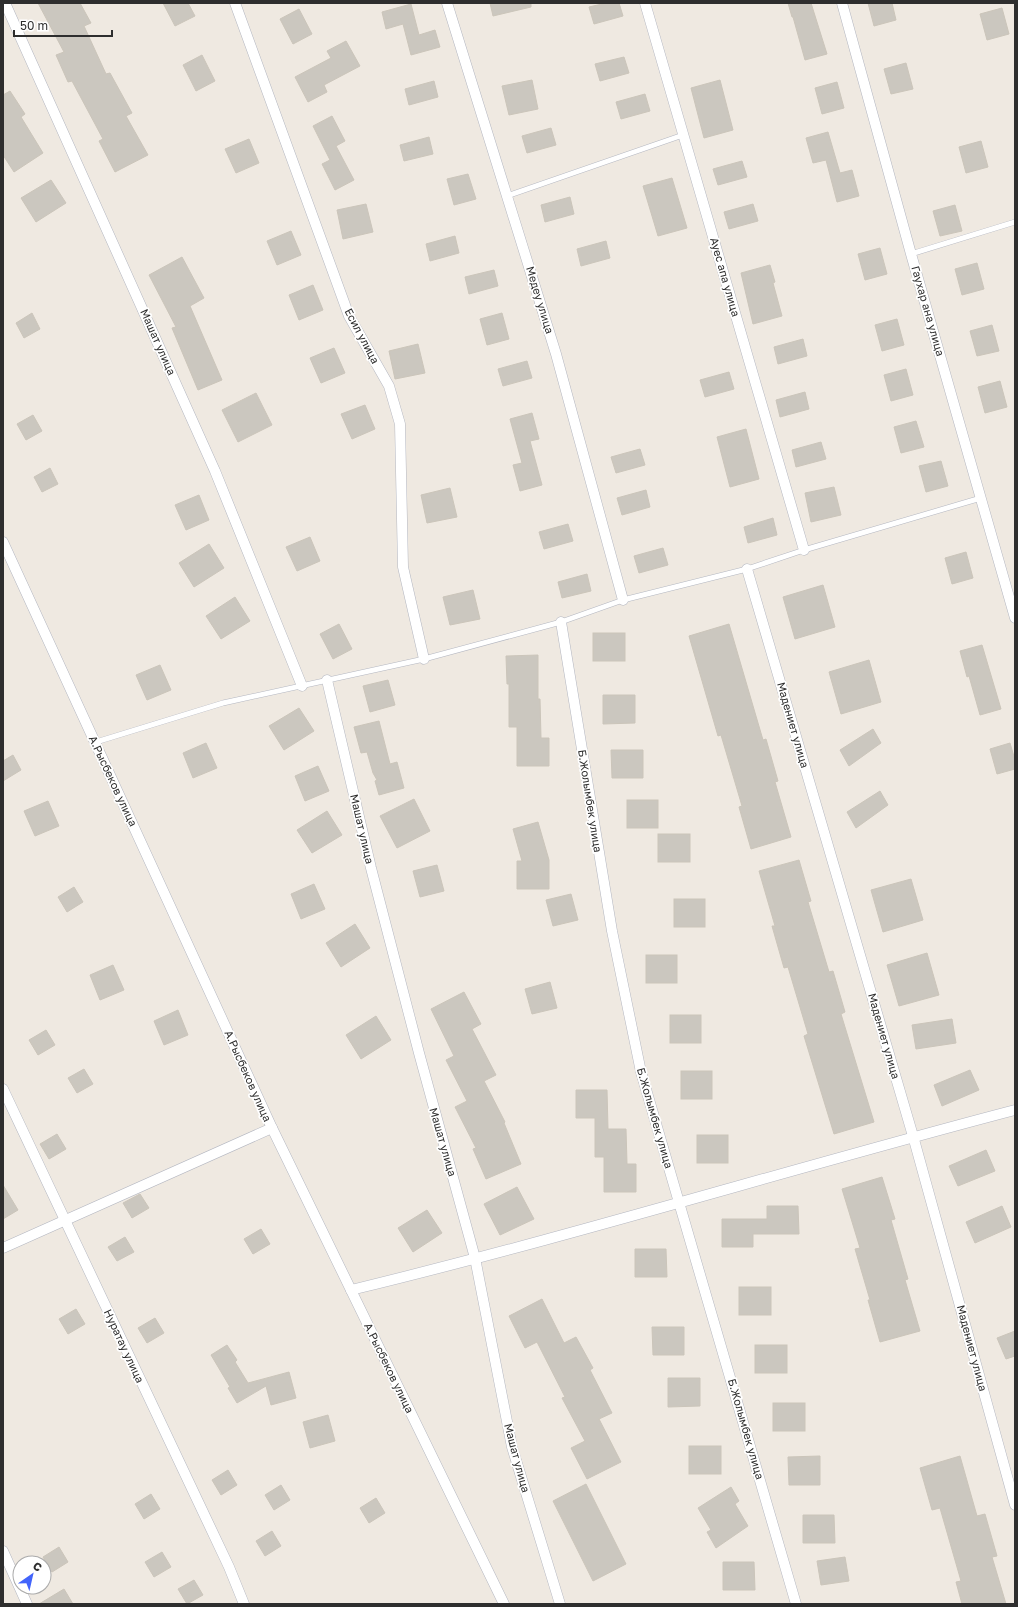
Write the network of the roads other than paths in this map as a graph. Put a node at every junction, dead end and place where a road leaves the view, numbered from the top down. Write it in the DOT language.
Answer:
graph roads {
  1 [pos="5,3"];
  2 [pos="235,3"];
  3 [pos="447,3"];
  4 [pos="645,3"];
  5 [pos="842,3"];
  6 [pos="683,135"];
  7 [pos="508,196"];
  8 [pos="1015,222"];
  9 [pos="911,254"];
  10 [pos="981,498"];
  11 [pos="3,542"];
  12 [pos="804,550"];
  13 [pos="6,555"];
  14 [pos="747,569"];
  15 [pos="623,600"];
  16 [pos="1015,618"];
  17 [pos="561,622"];
  18 [pos="424,659"];
  19 [pos="327,680"];
  20 [pos="302,686"];
  21 [pos="96,742"];
  22 [pos="3,1089"];
  23 [pos="1015,1110"];
  24 [pos="272,1128"];
  25 [pos="913,1136"];
  26 [pos="680,1203"];
  27 [pos="64,1220"];
  28 [pos="3,1248"];
  29 [pos="475,1258"];
  30 [pos="351,1290"];
  31 [pos="1015,1505"];
  32 [pos="3,1551"];
  33 [pos="27,1604"];
  34 [pos="244,1604"];
  35 [pos="504,1604"];
  36 [pos="560,1604"];
  37 [pos="796,1604"];
  1 -- 20 [label="street, Машат улица"];
  2 -- 18 [label="street, Есил улица"];
  3 -- 7 [label="street, Медеу улица"];
  4 -- 6 [label="street, Ауес апа улица"];
  5 -- 9 [label="street, Гаухар ана улица"];
  6 -- 7 [label="lane"];
  6 -- 12 [label="street, Ауес апа улица"];
  7 -- 15 [label="street, Медеу улица"];
  8 -- 9 [label="lane"];
  9 -- 10 [label="street, Гаухар ана улица"];
  10 -- 12 [label="lane"];
  10 -- 16 [label="street, Гаухар ана улица"];
  11 -- 13 [label="street, А.Рысбеков улица"];
  12 -- 14 [label="lane"];
  13 -- 21 [label="street, А.Рысбеков улица"];
  14 -- 15 [label="lane"];
  14 -- 25 [label="street, Мадениет улица"];
  15 -- 17 [label="lane"];
  17 -- 18 [label="lane"];
  17 -- 26 [label="street, Б.Жолымбек улица"];
  18 -- 19 [label="lane"];
  19 -- 20 [label="lane"];
  19 -- 29 [label="street, Машат улица"];
  20 -- 21 [label="lane"];
  21 -- 24 [label="street, А.Рысбеков улица"];
  22 -- 27 [label="street, Нуратау улица"];
  23 -- 25 [label="street"];
  24 -- 27 [label="street"];
  24 -- 30 [label="street, А.Рысбеков улица"];
  25 -- 26 [label="street"];
  25 -- 31 [label="street, Мадениет улица"];
  26 -- 29 [label="street"];
  26 -- 37 [label="street, Б.Жолымбек улица"];
  27 -- 28 [label="street"];
  27 -- 34 [label="street, Нуратау улица"];
  29 -- 30 [label="street"];
  29 -- 36 [label="street, Машат улица"];
  30 -- 35 [label="street, А.Рысбеков улица"];
  32 -- 33 [label="street"];
}
